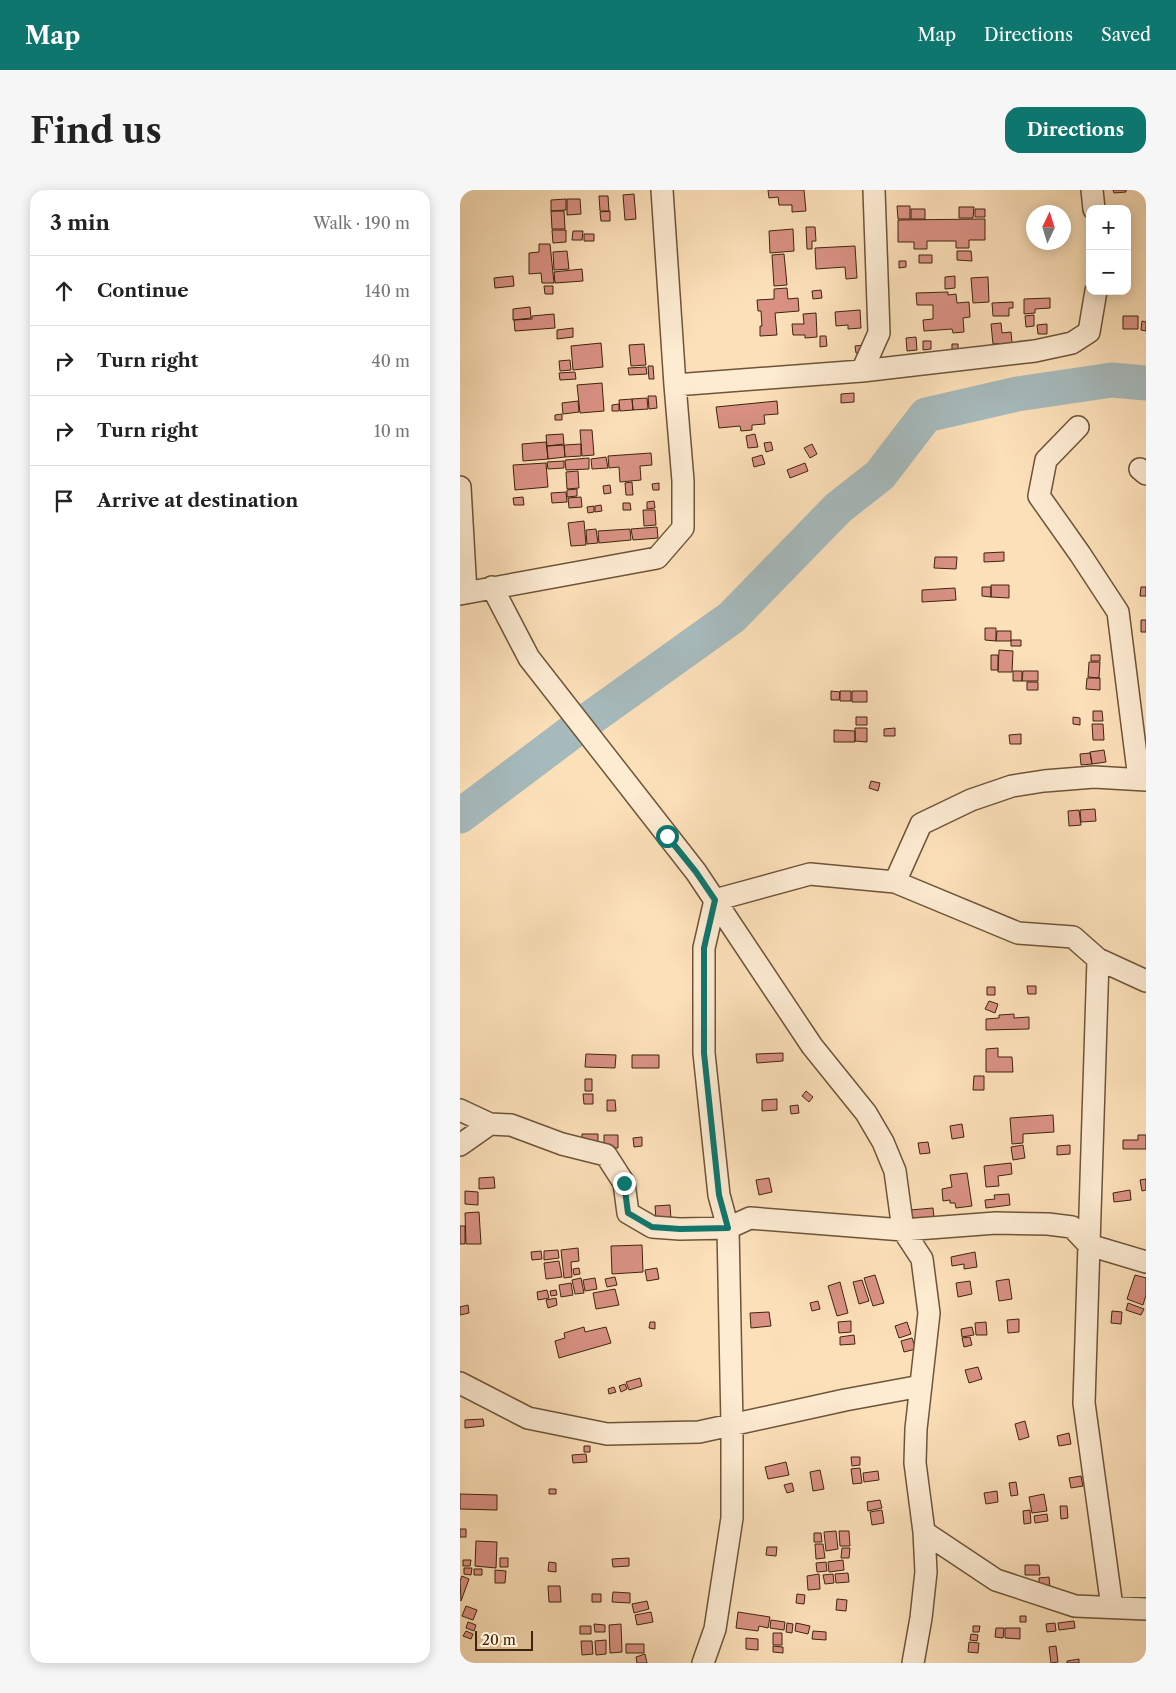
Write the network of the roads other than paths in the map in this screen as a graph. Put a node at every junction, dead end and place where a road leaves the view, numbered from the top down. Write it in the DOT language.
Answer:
graph roads {
  1 [pos="662,190"];
  2 [pos="874,190"];
  3 [pos="1092,190"];
  4 [pos="1094,205"];
  5 [pos="1095,295"];
  6 [pos="862,371"];
  7 [pos="675,384"];
  8 [pos="1078,427"];
  9 [pos="460,487"];
  10 [pos="492,587"];
  11 [pos="463,594"];
  12 [pos="1143,779"];
  13 [pos="895,882"];
  14 [pos="715,900"];
  15 [pos="1098,959"];
  16 [pos="1146,981"];
  17 [pos="460,1110"];
  18 [pos="490,1124"];
  19 [pos="460,1145"];
  20 [pos="728,1228"];
  21 [pos="903,1230"];
  22 [pos="1089,1245"];
  23 [pos="1146,1262"];
  24 [pos="460,1384"];
  25 [pos="920,1386"];
  26 [pos="732,1425"];
  27 [pos="924,1532"];
  28 [pos="1112,1608"];
  29 [pos="1146,1609"];
  30 [pos="703,1663"];
  31 [pos="913,1663"];
  1 -- 7 [label="street"];
  2 -- 6 [label="street"];
  3 -- 4 [label="street"];
  5 -- 6 [label="street"];
  6 -- 7 [label="street"];
  7 -- 10 [label="street"];
  8 -- 12 [label="street"];
  9 -- 11 [label="street"];
  10 -- 11 [label="street"];
  10 -- 14 [label="street"];
  12 -- 13 [label="street"];
  13 -- 14 [label="street"];
  13 -- 15 [label="street"];
  14 -- 20 [label="street"];
  14 -- 21 [label="street"];
  15 -- 16 [label="street"];
  15 -- 22 [label="street"];
  17 -- 18 [label="street"];
  18 -- 19 [label="street"];
  18 -- 20 [label="street"];
  20 -- 21 [label="street"];
  20 -- 26 [label="street"];
  21 -- 22 [label="street"];
  21 -- 25 [label="street"];
  22 -- 23 [label="street"];
  22 -- 28 [label="street"];
  24 -- 26 [label="street"];
  25 -- 26 [label="street"];
  25 -- 27 [label="street"];
  26 -- 30 [label="street"];
  27 -- 28 [label="street"];
  27 -- 31 [label="street"];
  28 -- 29 [label="street"];
}
